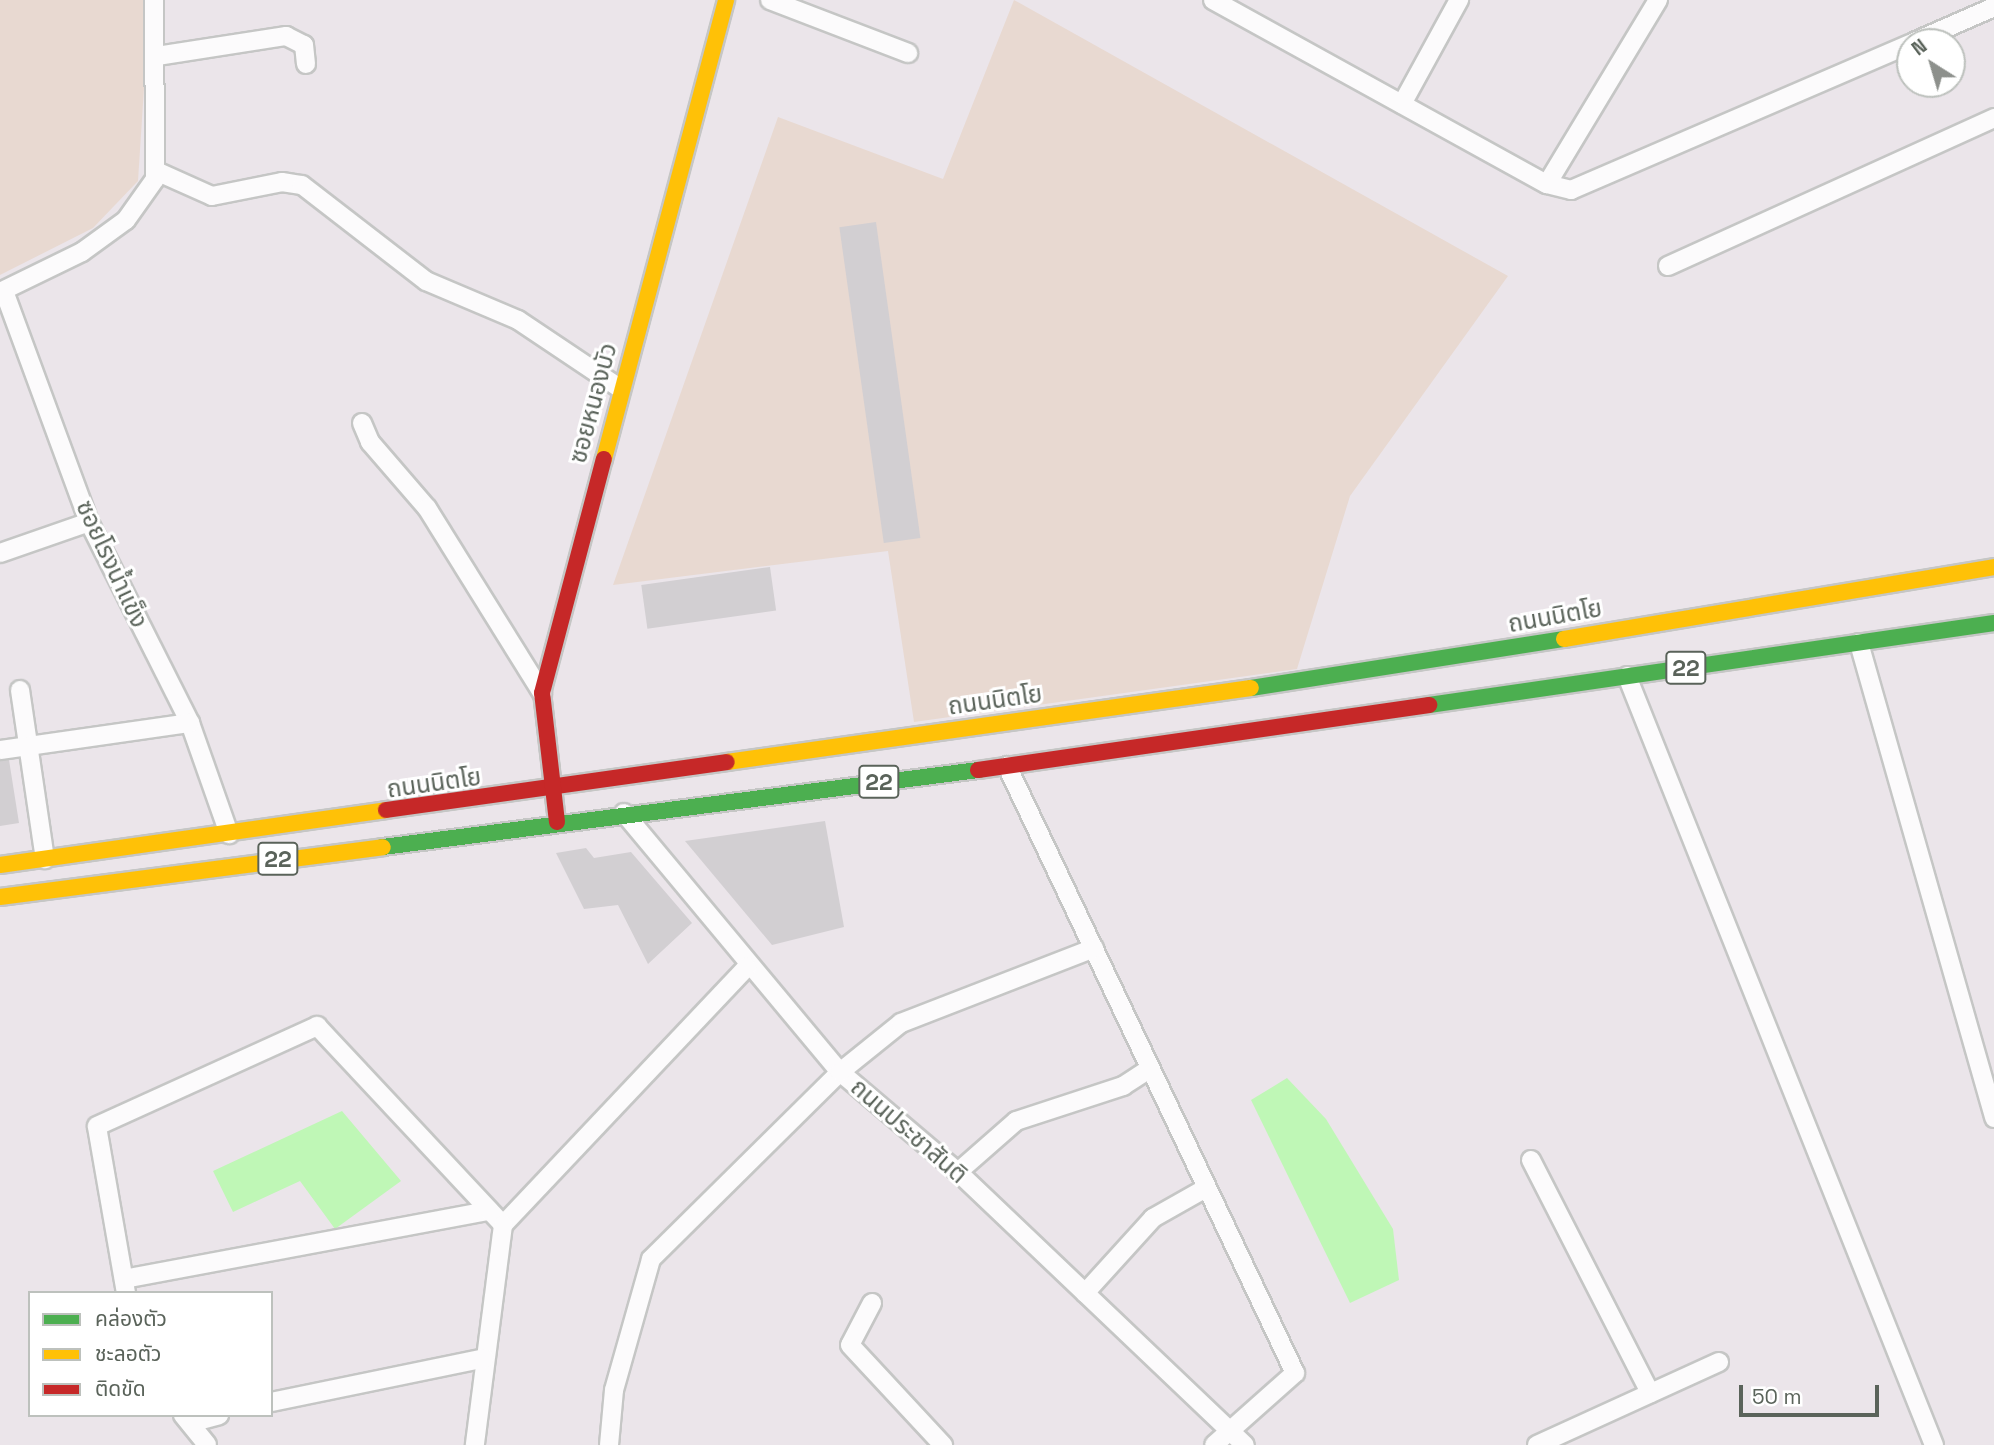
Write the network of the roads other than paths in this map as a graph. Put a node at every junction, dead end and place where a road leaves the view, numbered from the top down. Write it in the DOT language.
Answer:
graph roads {
  1 [pos="155,0"];
  2 [pos="726,0"];
  3 [pos="770,0"];
  4 [pos="1213,0"];
  5 [pos="1459,0"];
  6 [pos="1658,0"];
  7 [pos="1994,7"];
  8 [pos="1946,28"];
  9 [pos="1896,50"];
  10 [pos="908,52"];
  11 [pos="157,56"];
  12 [pos="306,64"];
  13 [pos="1402,104"];
  14 [pos="1994,118"];
  15 [pos="156,171"];
  16 [pos="1547,184"];
  17 [pos="1668,266"];
  18 [pos="2,291"];
  19 [pos="621,389"];
  20 [pos="362,423"];
  21 [pos="89,522"];
  22 [pos="0,553"];
  23 [pos="1994,567"];
  24 [pos="1994,623"];
  25 [pos="1858,643"];
  26 [pos="1627,676"];
  27 [pos="20,690"];
  28 [pos="542,693"];
  29 [pos="1127,705"];
  30 [pos="190,723"];
  31 [pos="28,746"];
  32 [pos="1133,747"];
  33 [pos="0,750"];
  34 [pos="1007,766"];
  35 [pos="618,782"];
  36 [pos="551,790"];
  37 [pos="624,813"];
  38 [pos="556,822"];
  39 [pos="229,834"];
  40 [pos="46,859"];
  41 [pos="0,865"];
  42 [pos="0,897"];
  43 [pos="1094,948"];
  44 [pos="747,967"];
  45 [pos="1149,1069"];
  46 [pos="841,1072"];
  47 [pos="1994,1118"];
  48 [pos="1531,1160"];
  49 [pos="958,1172"];
  50 [pos="1206,1188"];
  51 [pos="489,1211"];
  52 [pos="503,1225"];
  53 [pos="125,1286"];
  54 [pos="1085,1293"];
  55 [pos="872,1303"];
  56 [pos="485,1357"];
  57 [pos="1719,1362"];
  58 [pos="1650,1393"];
  59 [pos="273,1402"];
  60 [pos="186,1419"];
  61 [pos="1230,1432"];
  62 [pos="207,1445"];
  63 [pos="475,1445"];
  64 [pos="609,1445"];
  65 [pos="943,1445"];
  66 [pos="1214,1445"];
  67 [pos="1245,1445"];
  68 [pos="1537,1445"];
  69 [pos="1934,1445"];
  1 -- 11 [label="street"];
  2 -- 19 [label="main road, ซอยหนองบัว"];
  3 -- 10 [label="street"];
  4 -- 13 [label="street"];
  5 -- 13 [label="street"];
  6 -- 16 [label="street"];
  7 -- 8 [label="street"];
  9 -- 16 [label="street"];
  11 -- 12 [label="street"];
  11 -- 15 [label="street"];
  13 -- 16 [label="street"];
  14 -- 17 [label="street"];
  15 -- 18 [label="street"];
  15 -- 19 [label="street"];
  18 -- 21 [label="street, ซอยโรงน้ำแข็ง"];
  19 -- 28 [label="main road, ซอยหนองบัว"];
  20 -- 28 [label="street"];
  21 -- 22 [label="street"];
  21 -- 30 [label="street, ซอยโรงน้ำแข็ง"];
  23 -- 29 [label="main road, ถนนนิตโย / 22"];
  24 -- 25 [label="main road, 22"];
  25 -- 26 [label="main road, 22"];
  25 -- 47 [label="street"];
  26 -- 32 [label="main road, 22"];
  26 -- 69 [label="street"];
  27 -- 31 [label="street"];
  28 -- 36 [label="main road, ซอยหนองบัว"];
  29 -- 32 [label="main road"];
  29 -- 35 [label="main road, ถนนนิตโย / 22"];
  30 -- 31 [label="street"];
  30 -- 39 [label="street, ซอยโรงน้ำแข็ง"];
  31 -- 33 [label="street"];
  31 -- 40 [label="street"];
  32 -- 34 [label="main road, 22"];
  34 -- 37 [label="main road, 22"];
  34 -- 43 [label="street"];
  35 -- 36 [label="main road, ถนนนิตโย / 22"];
  35 -- 37 [label="main road, ถนนประชาสันติ"];
  36 -- 38 [label="main road, ซอยหนองบัว"];
  36 -- 39 [label="main road, ถนนนิตโย / 22"];
  37 -- 38 [label="main road, 22"];
  37 -- 44 [label="street, ถนนประชาสันติ"];
  38 -- 42 [label="main road, 22"];
  39 -- 40 [label="main road, ถนนนิตโย / 22"];
  40 -- 41 [label="main road, ถนนนิตโย / 22"];
  43 -- 45 [label="street"];
  43 -- 46 [label="street"];
  44 -- 46 [label="street, ถนนประชาสันติ"];
  44 -- 52 [label="street"];
  45 -- 49 [label="street"];
  45 -- 50 [label="street"];
  46 -- 49 [label="street, ถนนประชาสันติ"];
  46 -- 64 [label="street"];
  48 -- 58 [label="street"];
  49 -- 54 [label="street, ถนนประชาสันติ"];
  50 -- 54 [label="street"];
  50 -- 61 [label="street"];
  51 -- 52 [label="street"];
  51 -- 53 [label="street"];
  51 -- 53 [label="street"];
  52 -- 56 [label="street"];
  54 -- 61 [label="street, ถนนประชาสันติ"];
  55 -- 65 [label="street"];
  56 -- 59 [label="street"];
  56 -- 63 [label="street"];
  57 -- 58 [label="street"];
  58 -- 68 [label="street"];
  60 -- 62 [label="street"];
  61 -- 66 [label="street"];
  61 -- 67 [label="street, ถนนประชาสันติ"];
}
